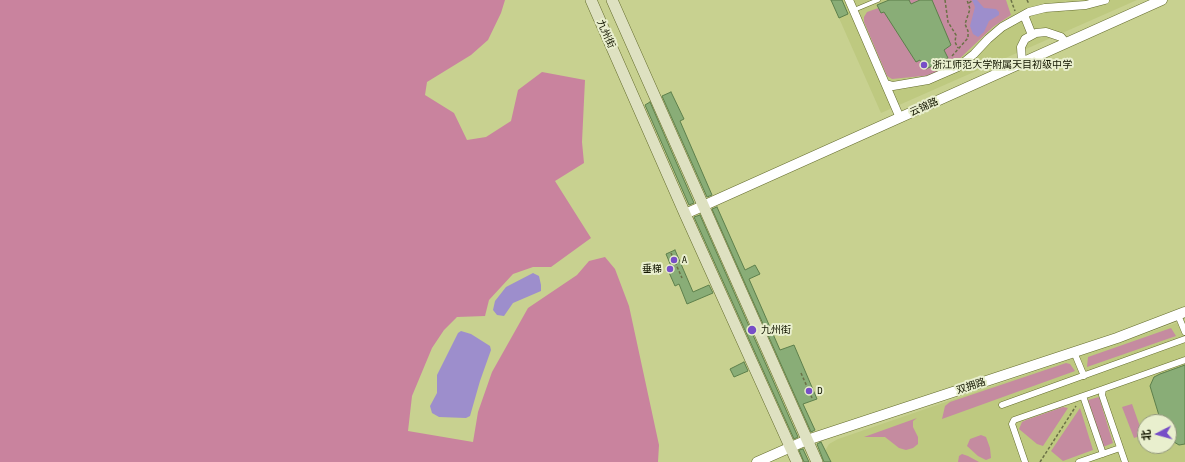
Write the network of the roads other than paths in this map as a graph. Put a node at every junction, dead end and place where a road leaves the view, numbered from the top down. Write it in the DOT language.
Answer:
graph roads {
  1 [pos="591,0"];
  2 [pos="612,0"];
  3 [pos="849,0"];
  4 [pos="878,0"];
  5 [pos="1105,0"];
  6 [pos="1162,0"];
  7 [pos="1049,3"];
  8 [pos="854,10"];
  9 [pos="1021,16"];
  10 [pos="1032,36"];
  11 [pos="1066,43"];
  12 [pos="1022,63"];
  13 [pos="886,84"];
  14 [pos="902,85"];
  15 [pos="891,96"];
  16 [pos="900,118"];
  17 [pos="703,206"];
  18 [pos="685,214"];
  19 [pos="1181,314"];
  20 [pos="1185,332"];
  21 [pos="1185,340"];
  22 [pos="1074,352"];
  23 [pos="1185,360"];
  24 [pos="1084,376"];
  25 [pos="1103,389"];
  26 [pos="1083,396"];
  27 [pos="1002,405"];
  28 [pos="807,440"];
  29 [pos="790,448"];
  30 [pos="1120,448"];
  31 [pos="1103,454"];
  32 [pos="757,462"];
  33 [pos="797,462"];
  34 [pos="817,462"];
  35 [pos="1025,462"];
  36 [pos="1079,462"];
  37 [pos="1125,462"];
  1 -- 18 [label="main road, 九州街"];
  2 -- 17 [label="main road, 九州街"];
  3 -- 8 [label="street"];
  4 -- 8 [label="lane"];
  5 -- 7 [label="street"];
  6 -- 11 [label="street, 云锦路"];
  7 -- 9 [label="street"];
  8 -- 13 [label="street"];
  9 -- 10 [label="street"];
  9 -- 14 [label="street"];
  10 -- 11 [label="street"];
  10 -- 12 [label="street"];
  11 -- 12 [label="street, 云锦路"];
  12 -- 16 [label="street, 云锦路"];
  13 -- 14 [label="street"];
  13 -- 15 [label="street"];
  14 -- 15 [label="street"];
  15 -- 16 [label="street"];
  16 -- 17 [label="street, 云锦路"];
  17 -- 18 [label="street, 云锦路"];
  17 -- 28 [label="main road, 九州街"];
  18 -- 29 [label="main road, 九州街"];
  19 -- 20 [label="street"];
  19 -- 22 [label="street, 双拥路"];
  21 -- 24 [label="street"];
  22 -- 24 [label="street"];
  22 -- 28 [label="street, 双拥路"];
  23 -- 25 [label="street"];
  24 -- 27 [label="street"];
  25 -- 26 [label="street"];
  25 -- 30 [label="street"];
  26 -- 31 [label="street"];
  26 -- 35 [label="street"];
  28 -- 29 [label="street, 双拥路"];
  28 -- 34 [label="main road, 九州街"];
  29 -- 32 [label="street, 双拥路"];
  29 -- 33 [label="main road, 九州街"];
  30 -- 31 [label="street"];
  30 -- 37 [label="street"];
  31 -- 36 [label="street"];
}
